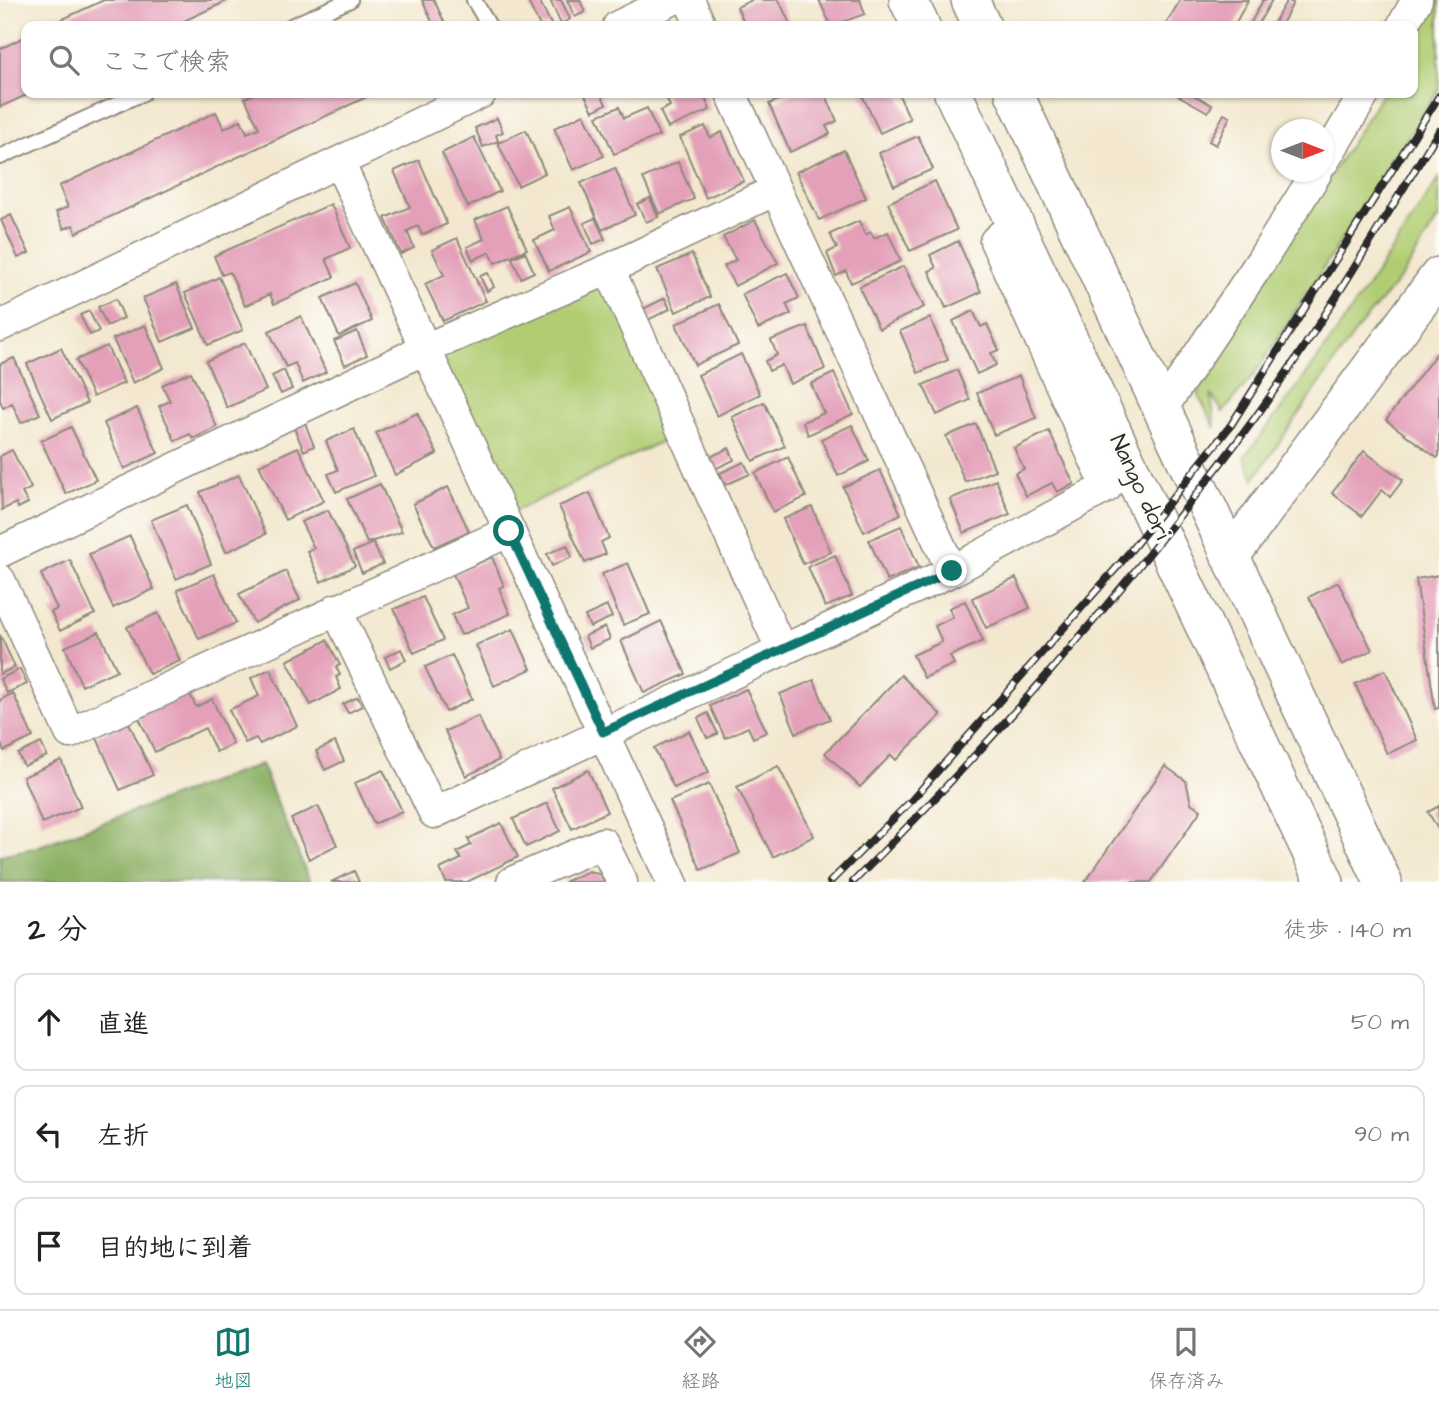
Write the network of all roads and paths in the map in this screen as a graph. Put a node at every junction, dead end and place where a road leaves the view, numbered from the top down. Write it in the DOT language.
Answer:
graph roads {
  1 [pos="350,0"];
  2 [pos="474,0"];
  3 [pos="672,0"];
  4 [pos="689,0"];
  5 [pos="908,0"];
  6 [pos="970,0"];
  7 [pos="1417,0"];
  8 [pos="302,21"];
  9 [pos="486,21"];
  10 [pos="628,21"];
  11 [pos="699,21"];
  12 [pos="918,21"];
  13 [pos="980,21"];
  14 [pos="1405,21"];
  15 [pos="132,98"];
  16 [pos="471,98"];
  17 [pos="733,98"];
  18 [pos="955,98"];
  19 [pos="1016,98"];
  20 [pos="1362,98"];
  21 [pos="1334,144"];
  22 [pos="0,157"];
  23 [pos="339,162"];
  24 [pos="1311,182"];
  25 [pos="776,190"];
  26 [pos="1016,222"];
  27 [pos="609,269"];
  28 [pos="1439,276"];
  29 [pos="3,318"];
  30 [pos="425,349"];
  31 [pos="1162,409"];
  32 [pos="509,531"];
  33 [pos="0,552"];
  34 [pos="1230,557"];
  35 [pos="952,571"];
  36 [pos="0,580"];
  37 [pos="335,610"];
  38 [pos="782,651"];
  39 [pos="603,732"];
  40 [pos="666,870"];
  41 [pos="512,882"];
  42 [pos="622,882"];
  43 [pos="1325,882"];
  44 [pos="1383,882"];
  1 -- 8 [label="lane"];
  2 -- 9 [label="lane"];
  3 -- 10 [label="street"];
  4 -- 11 [label="street"];
  5 -- 12 [label="street"];
  6 -- 13 [label="street"];
  7 -- 14 [label="street"];
  15 -- 22 [label="lane"];
  16 -- 23 [label="street"];
  17 -- 25 [label="street"];
  18 -- 26 [label="street, Nango dori"];
  19 -- 31 [label="street"];
  20 -- 21 [label="street"];
  23 -- 29 [label="street"];
  23 -- 30 [label="street"];
  24 -- 31 [label="street"];
  25 -- 27 [label="street"];
  25 -- 35 [label="street"];
  26 -- 35 [label="street"];
  26 -- 43 [label="street, Nango dori"];
  27 -- 30 [label="street"];
  27 -- 38 [label="street"];
  28 -- 34 [label="street"];
  30 -- 32 [label="street"];
  30 -- 33 [label="street"];
  31 -- 34 [label="street"];
  32 -- 37 [label="street"];
  32 -- 39 [label="street"];
  34 -- 44 [label="street"];
  35 -- 38 [label="street"];
  36 -- 37 [label="street"];
  37 -- 39 [label="street"];
  38 -- 39 [label="street"];
  39 -- 40 [label="street"];
  40 -- 42 [label="street"];
  41 -- 42 [label="street"];
}
